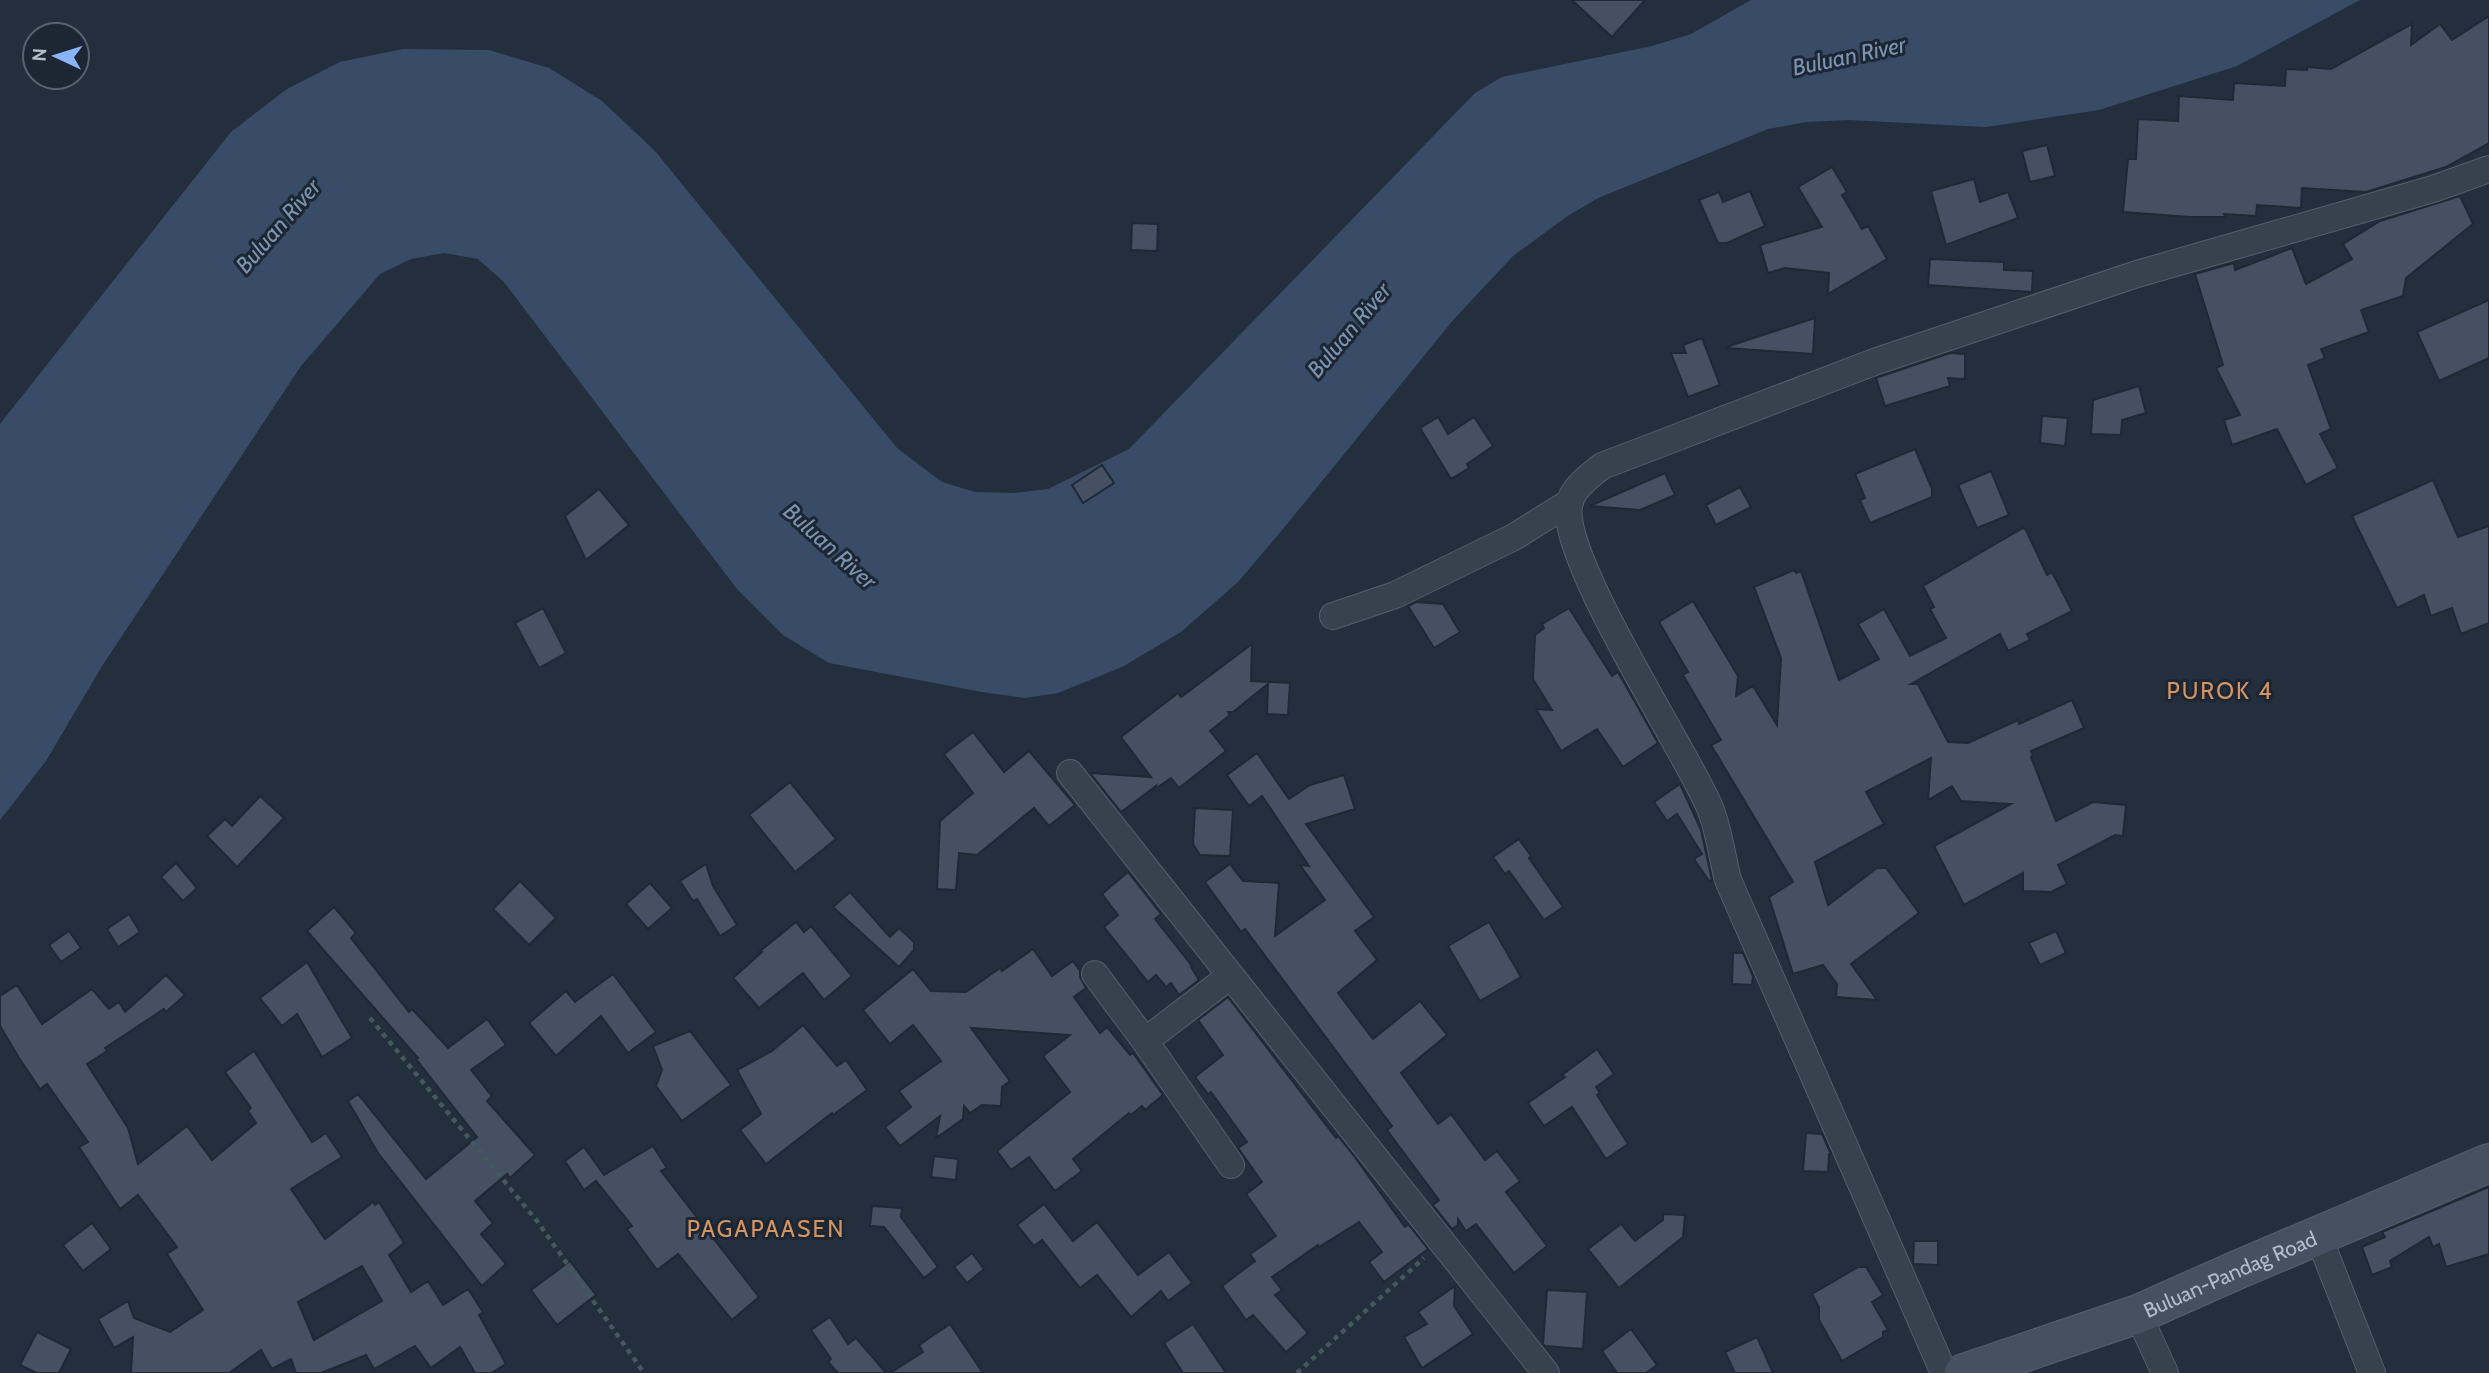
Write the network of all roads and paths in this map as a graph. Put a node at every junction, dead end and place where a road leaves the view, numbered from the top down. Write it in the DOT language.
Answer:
graph roads {
  1 [pos="2489,169"];
  2 [pos="1570,502"];
  3 [pos="1334,616"];
  4 [pos="1070,773"];
  5 [pos="1095,974"];
  6 [pos="1230,976"];
  7 [pos="370,1018"];
  8 [pos="1145,1041"];
  9 [pos="2489,1163"];
  10 [pos="1231,1164"];
  11 [pos="2318,1235"];
  12 [pos="1443,1241"];
  13 [pos="2138,1314"];
  14 [pos="644,1373"];
  15 [pos="1297,1373"];
  16 [pos="1546,1373"];
  17 [pos="1944,1373"];
  18 [pos="1964,1373"];
  19 [pos="2165,1373"];
  20 [pos="2372,1373"];
  1 -- 2 [label="street"];
  2 -- 3 [label="street"];
  2 -- 17 [label="street"];
  4 -- 6 [label="street"];
  5 -- 8 [label="street"];
  6 -- 8 [label="street"];
  6 -- 12 [label="street"];
  7 -- 14 [label="path"];
  8 -- 10 [label="street"];
  9 -- 11 [label="main road, Buluan-Pandag Road"];
  11 -- 13 [label="main road, Buluan-Pandag Road"];
  11 -- 20 [label="street"];
  12 -- 15 [label="path"];
  12 -- 16 [label="street"];
  13 -- 18 [label="main road, Buluan-Pandag Road"];
  13 -- 19 [label="street"];
}
